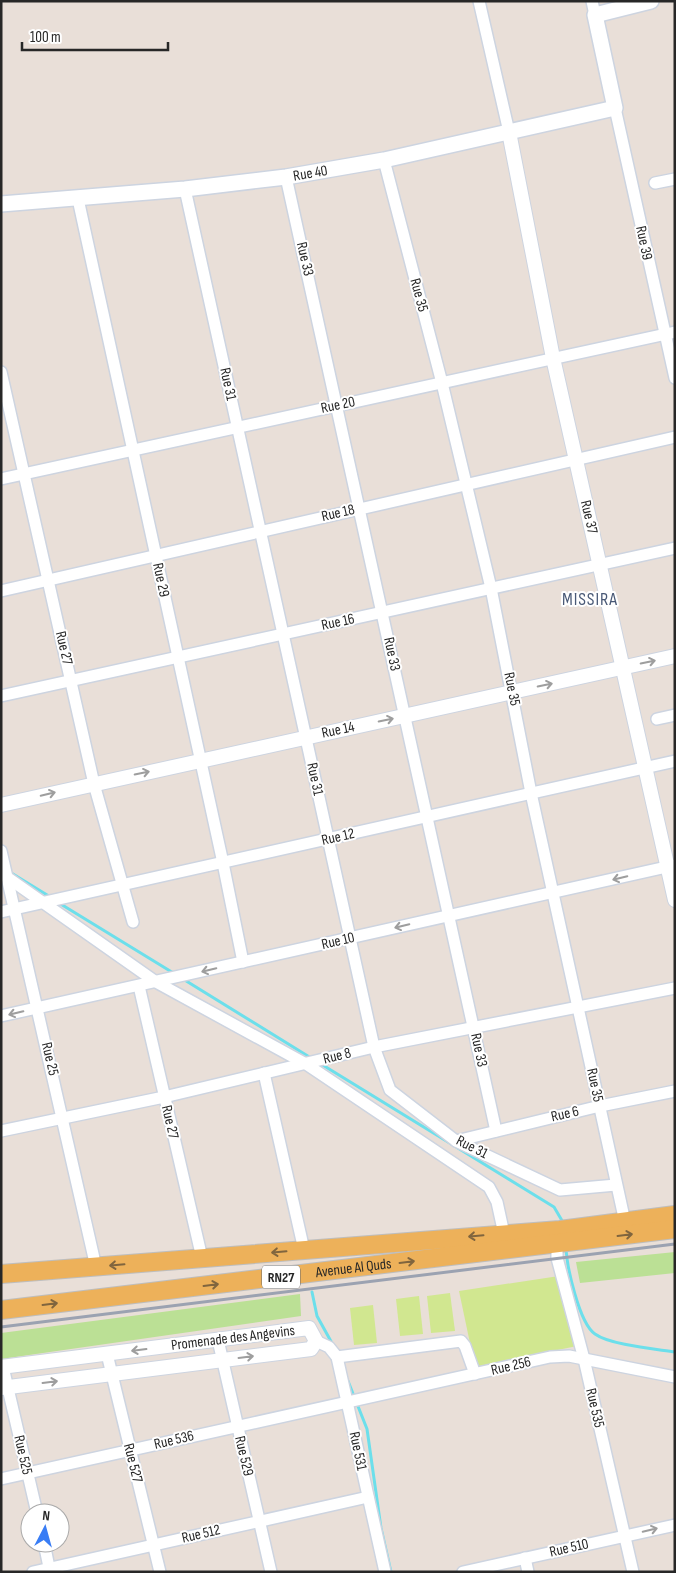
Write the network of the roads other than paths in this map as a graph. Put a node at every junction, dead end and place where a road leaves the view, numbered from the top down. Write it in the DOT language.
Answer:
graph roads {
  1 [pos="479,1"];
  2 [pos="651,1"];
  3 [pos="593,8"];
  4 [pos="614,104"];
  5 [pos="508,128"];
  6 [pos="384,160"];
  7 [pos="286,177"];
  8 [pos="675,179"];
  9 [pos="654,183"];
  10 [pos="185,189"];
  11 [pos="1,195"];
  12 [pos="78,199"];
  13 [pos="1,204"];
  14 [pos="669,333"];
  15 [pos="553,358"];
  16 [pos="1,372"];
  17 [pos="675,378"];
  18 [pos="442,383"];
  19 [pos="338,406"];
  20 [pos="238,428"];
  21 [pos="675,437"];
  22 [pos="133,450"];
  23 [pos="576,460"];
  24 [pos="24,474"];
  25 [pos="1,479"];
  26 [pos="467,484"];
  27 [pos="360,508"];
  28 [pos="260,531"];
  29 [pos="675,548"];
  30 [pos="155,555"];
  31 [pos="600,564"];
  32 [pos="48,580"];
  33 [pos="491,588"];
  34 [pos="1,591"];
  35 [pos="383,612"];
  36 [pos="283,634"];
  37 [pos="675,656"];
  38 [pos="177,657"];
  39 [pos="622,668"];
  40 [pos="71,681"];
  41 [pos="513,692"];
  42 [pos="1,696"];
  43 [pos="406,715"];
  44 [pos="675,715"];
  45 [pos="657,719"];
  46 [pos="306,737"];
  47 [pos="199,761"];
  48 [pos="675,761"];
  49 [pos="646,768"];
  50 [pos="94,784"];
  51 [pos="532,793"];
  52 [pos="1,805"];
  53 [pos="428,817"];
  54 [pos="328,839"];
  55 [pos="1,851"];
  56 [pos="223,863"];
  57 [pos="671,866"];
  58 [pos="4,875"];
  59 [pos="123,885"];
  60 [pos="553,893"];
  61 [pos="675,900"];
  62 [pos="45,902"];
  63 [pos="15,909"];
  64 [pos="1,912"];
  65 [pos="449,916"];
  66 [pos="133,922"];
  67 [pos="350,938"];
  68 [pos="242,962"];
  69 [pos="156,982"];
  70 [pos="139,986"];
  71 [pos="675,988"];
  72 [pos="38,1008"];
  73 [pos="578,1009"];
  74 [pos="1,1016"];
  75 [pos="474,1026"];
  76 [pos="374,1047"];
  77 [pos="306,1064"];
  78 [pos="264,1073"];
  79 [pos="675,1091"];
  80 [pos="164,1096"];
  81 [pos="600,1106"];
  82 [pos="64,1118"];
  83 [pos="1,1131"];
  84 [pos="496,1131"];
  85 [pos="456,1140"];
  86 [pos="616,1185"];
  87 [pos="675,1215"];
  88 [pos="625,1222"];
  89 [pos="675,1228"];
  90 [pos="504,1234"];
  91 [pos="566,1237"];
  92 [pos="304,1250"];
  93 [pos="202,1258"];
  94 [pos="96,1267"];
  95 [pos="1,1274"];
  96 [pos="1,1310"];
  97 [pos="218,1340"];
  98 [pos="316,1341"];
  99 [pos="107,1354"];
  100 [pos="336,1357"];
  101 [pos="584,1359"];
  102 [pos="222,1360"];
  103 [pos="2,1367"];
  104 [pos="112,1374"];
  105 [pos="475,1374"];
  106 [pos="675,1377"];
  107 [pos="4,1387"];
  108 [pos="347,1401"];
  109 [pos="237,1426"];
  110 [pos="130,1450"];
  111 [pos="27,1473"];
  112 [pos="1,1479"];
  113 [pos="368,1497"];
  114 [pos="34,1503"];
  115 [pos="259,1521"];
  116 [pos="675,1525"];
  117 [pos="625,1536"];
  118 [pos="154,1545"];
  119 [pos="46,1553"];
  120 [pos="525,1558"];
  121 [pos="50,1570"];
  122 [pos="33,1572"];
  123 [pos="160,1572"];
  124 [pos="271,1572"];
  125 [pos="385,1572"];
  126 [pos="463,1572"];
  127 [pos="528,1572"];
  128 [pos="634,1572"];
  1 -- 5 [label="street"];
  2 -- 3 [label="main road"];
  3 -- 4 [label="main road"];
  4 -- 5 [label="main road, Rue 40"];
  4 -- 14 [label="street, Rue 39"];
  5 -- 6 [label="main road, Rue 40"];
  5 -- 11 [label="main road, Rue 40"];
  5 -- 15 [label="street, Rue 37"];
  6 -- 7 [label="main road, Rue 40"];
  6 -- 18 [label="street, Rue 35"];
  7 -- 10 [label="main road, Rue 40"];
  7 -- 19 [label="street, Rue 33"];
  8 -- 9 [label="street"];
  10 -- 12 [label="main road, Rue 40"];
  10 -- 20 [label="street, Rue 31"];
  12 -- 13 [label="main road, Rue 40"];
  12 -- 22 [label="street, Rue 29"];
  14 -- 15 [label="street, Rue 20"];
  14 -- 17 [label="street, Rue 39"];
  15 -- 18 [label="street, Rue 20"];
  15 -- 23 [label="street, Rue 37"];
  16 -- 24 [label="street, Rue 27"];
  18 -- 19 [label="street, Rue 20"];
  18 -- 26 [label="street, Rue 35"];
  19 -- 20 [label="street, Rue 20"];
  19 -- 27 [label="street, Rue 33"];
  20 -- 22 [label="street, Rue 20"];
  20 -- 28 [label="street, Rue 31"];
  21 -- 23 [label="street, Rue 18"];
  22 -- 24 [label="street, Rue 20"];
  22 -- 30 [label="street, Rue 29"];
  23 -- 26 [label="street, Rue 18"];
  23 -- 31 [label="street, Rue 37"];
  24 -- 25 [label="street, Rue 20"];
  24 -- 32 [label="street, Rue 27"];
  26 -- 27 [label="street, Rue 18"];
  26 -- 33 [label="street, Rue 35"];
  27 -- 28 [label="street, Rue 18"];
  27 -- 35 [label="street, Rue 33"];
  28 -- 30 [label="street, Rue 18"];
  28 -- 36 [label="street, Rue 31"];
  29 -- 31 [label="street, Rue 16"];
  30 -- 32 [label="street, Rue 18"];
  30 -- 38 [label="street, Rue 29"];
  31 -- 33 [label="street, Rue 16"];
  31 -- 39 [label="street, Rue 37"];
  32 -- 34 [label="street, Rue 18"];
  32 -- 40 [label="street, Rue 27"];
  33 -- 35 [label="street, Rue 16"];
  33 -- 41 [label="street, Rue 35"];
  35 -- 36 [label="street, Rue 16"];
  35 -- 43 [label="street, Rue 33"];
  36 -- 38 [label="street, Rue 16"];
  36 -- 46 [label="street, Rue 31"];
  39 -- 37 [label="street, Rue 14, one-way"];
  38 -- 40 [label="street, Rue 16"];
  38 -- 47 [label="street, Rue 29"];
  41 -- 39 [label="street, Rue 14, one-way"];
  39 -- 49 [label="street, Rue 37"];
  40 -- 42 [label="street, Rue 16"];
  40 -- 50 [label="street, Rue 27"];
  41 -- 43 [label="street, Rue 14"];
  41 -- 51 [label="street, Rue 35"];
  46 -- 43 [label="street, Rue 14, one-way"];
  43 -- 53 [label="street, Rue 33"];
  44 -- 45 [label="street"];
  46 -- 47 [label="street, Rue 14"];
  46 -- 54 [label="street, Rue 31"];
  50 -- 47 [label="street, Rue 14, one-way"];
  47 -- 56 [label="street, Rue 29"];
  48 -- 49 [label="street, Rue 12"];
  49 -- 51 [label="street, Rue 12"];
  49 -- 57 [label="street, Rue 37"];
  52 -- 50 [label="street, Rue 14, one-way"];
  50 -- 59 [label="street, Rue 27"];
  51 -- 53 [label="street, Rue 12"];
  51 -- 60 [label="street, Rue 35"];
  53 -- 54 [label="street, Rue 12"];
  53 -- 65 [label="street, Rue 33"];
  54 -- 56 [label="street, Rue 12"];
  54 -- 67 [label="street, Rue 31"];
  55 -- 58 [label="street, Rue 25"];
  56 -- 59 [label="street, Rue 12"];
  56 -- 68 [label="street, Rue 29"];
  57 -- 60 [label="street, Rue 10, one-way"];
  57 -- 61 [label="street, Rue 37"];
  58 -- 62 [label="street"];
  58 -- 63 [label="street, Rue 25"];
  59 -- 62 [label="street, Rue 12"];
  59 -- 66 [label="street, Rue 27"];
  60 -- 65 [label="street, Rue 10"];
  60 -- 73 [label="street, Rue 35"];
  62 -- 63 [label="street, Rue 12"];
  62 -- 69 [label="street"];
  63 -- 64 [label="street, Rue 12"];
  63 -- 72 [label="street, Rue 25"];
  65 -- 67 [label="street, Rue 10, one-way"];
  65 -- 75 [label="street, Rue 33"];
  67 -- 68 [label="street, Rue 10"];
  67 -- 76 [label="street, Rue 31"];
  68 -- 69 [label="street, Rue 10, one-way"];
  69 -- 70 [label="street, Rue 10"];
  69 -- 77 [label="street"];
  70 -- 72 [label="street, Rue 10"];
  70 -- 80 [label="street, Rue 27"];
  71 -- 73 [label="street, Rue 8"];
  72 -- 74 [label="street, Rue 10, one-way"];
  72 -- 82 [label="street, Rue 25"];
  73 -- 75 [label="street, Rue 8"];
  73 -- 81 [label="street, Rue 35"];
  75 -- 76 [label="street, Rue 8"];
  75 -- 84 [label="street, Rue 33"];
  76 -- 77 [label="street, Rue 8"];
  76 -- 85 [label="street, Rue 31"];
  77 -- 78 [label="street, Rue 8"];
  77 -- 90 [label="street"];
  78 -- 80 [label="street, Rue 8"];
  78 -- 92 [label="street"];
  79 -- 81 [label="street, Rue 6"];
  80 -- 82 [label="street, Rue 8"];
  80 -- 93 [label="street, Rue 27"];
  81 -- 84 [label="street, Rue 6"];
  81 -- 86 [label="street, Rue 35"];
  82 -- 83 [label="street, Rue 8"];
  82 -- 94 [label="street, Rue 25"];
  84 -- 85 [label="street, Rue 6"];
  85 -- 86 [label="street, Rue 31"];
  86 -- 88 [label="street, Rue 35"];
  87 -- 88 [label="main road, Avenue Al Quds / RN27"];
  88 -- 91 [label="main road, Avenue Al Quds / RN27"];
  91 -- 89 [label="main road, Avenue Al Quds / RN27, one-way"];
  90 -- 91 [label="main road, Avenue Al Quds / RN27"];
  90 -- 92 [label="main road, Avenue Al Quds / RN27, one-way"];
  96 -- 91 [label="main road, Avenue Al Quds / RN27, one-way"];
  91 -- 101 [label="street, Rue 535"];
  92 -- 93 [label="main road, Avenue Al Quds / RN27, one-way"];
  93 -- 94 [label="main road, Avenue Al Quds / RN27, one-way"];
  94 -- 95 [label="main road, Avenue Al Quds / RN27"];
  97 -- 98 [label="street, Promenade des Angevins"];
  97 -- 99 [label="street, Promenade des Angevins, one-way"];
  97 -- 102 [label="street, Rue 529"];
  98 -- 100 [label="street"];
  102 -- 98 [label="street, Promenade des Angevins, one-way"];
  99 -- 103 [label="street, Promenade des Angevins"];
  99 -- 104 [label="street, Rue 527"];
  100 -- 105 [label="street"];
  100 -- 108 [label="street, Rue 531"];
  101 -- 105 [label="street, Rue 256"];
  101 -- 106 [label="street, Rue 256"];
  101 -- 117 [label="street, Rue 535"];
  102 -- 104 [label="street, Promenade des Angevins"];
  102 -- 109 [label="street, Rue 529"];
  103 -- 107 [label="street, Rue 525"];
  107 -- 104 [label="street, Promenade des Angevins, one-way"];
  104 -- 110 [label="street, Rue 527"];
  105 -- 108 [label="street, Rue 256"];
  107 -- 111 [label="street, Rue 525"];
  108 -- 109 [label="street, Rue 536"];
  108 -- 113 [label="street, Rue 531"];
  109 -- 110 [label="street, Rue 536"];
  109 -- 115 [label="street, Rue 529"];
  110 -- 111 [label="street, Rue 536"];
  110 -- 118 [label="street, Rue 527"];
  111 -- 112 [label="street, Rue 536"];
  111 -- 114 [label="street, Rue 525"];
  113 -- 115 [label="street, Rue 512"];
  113 -- 125 [label="street, Rue 531"];
  115 -- 118 [label="street, Rue 512"];
  115 -- 124 [label="street, Rue 529"];
  117 -- 116 [label="street, Rue 510, one-way"];
  117 -- 120 [label="street, Rue 510"];
  117 -- 128 [label="street, Rue 535"];
  118 -- 121 [label="street, Rue 512"];
  118 -- 123 [label="street, Rue 527"];
  119 -- 121 [label="street"];
  120 -- 126 [label="street, Rue 510"];
  120 -- 127 [label="street"];
  121 -- 122 [label="street, Rue 512"];
}
